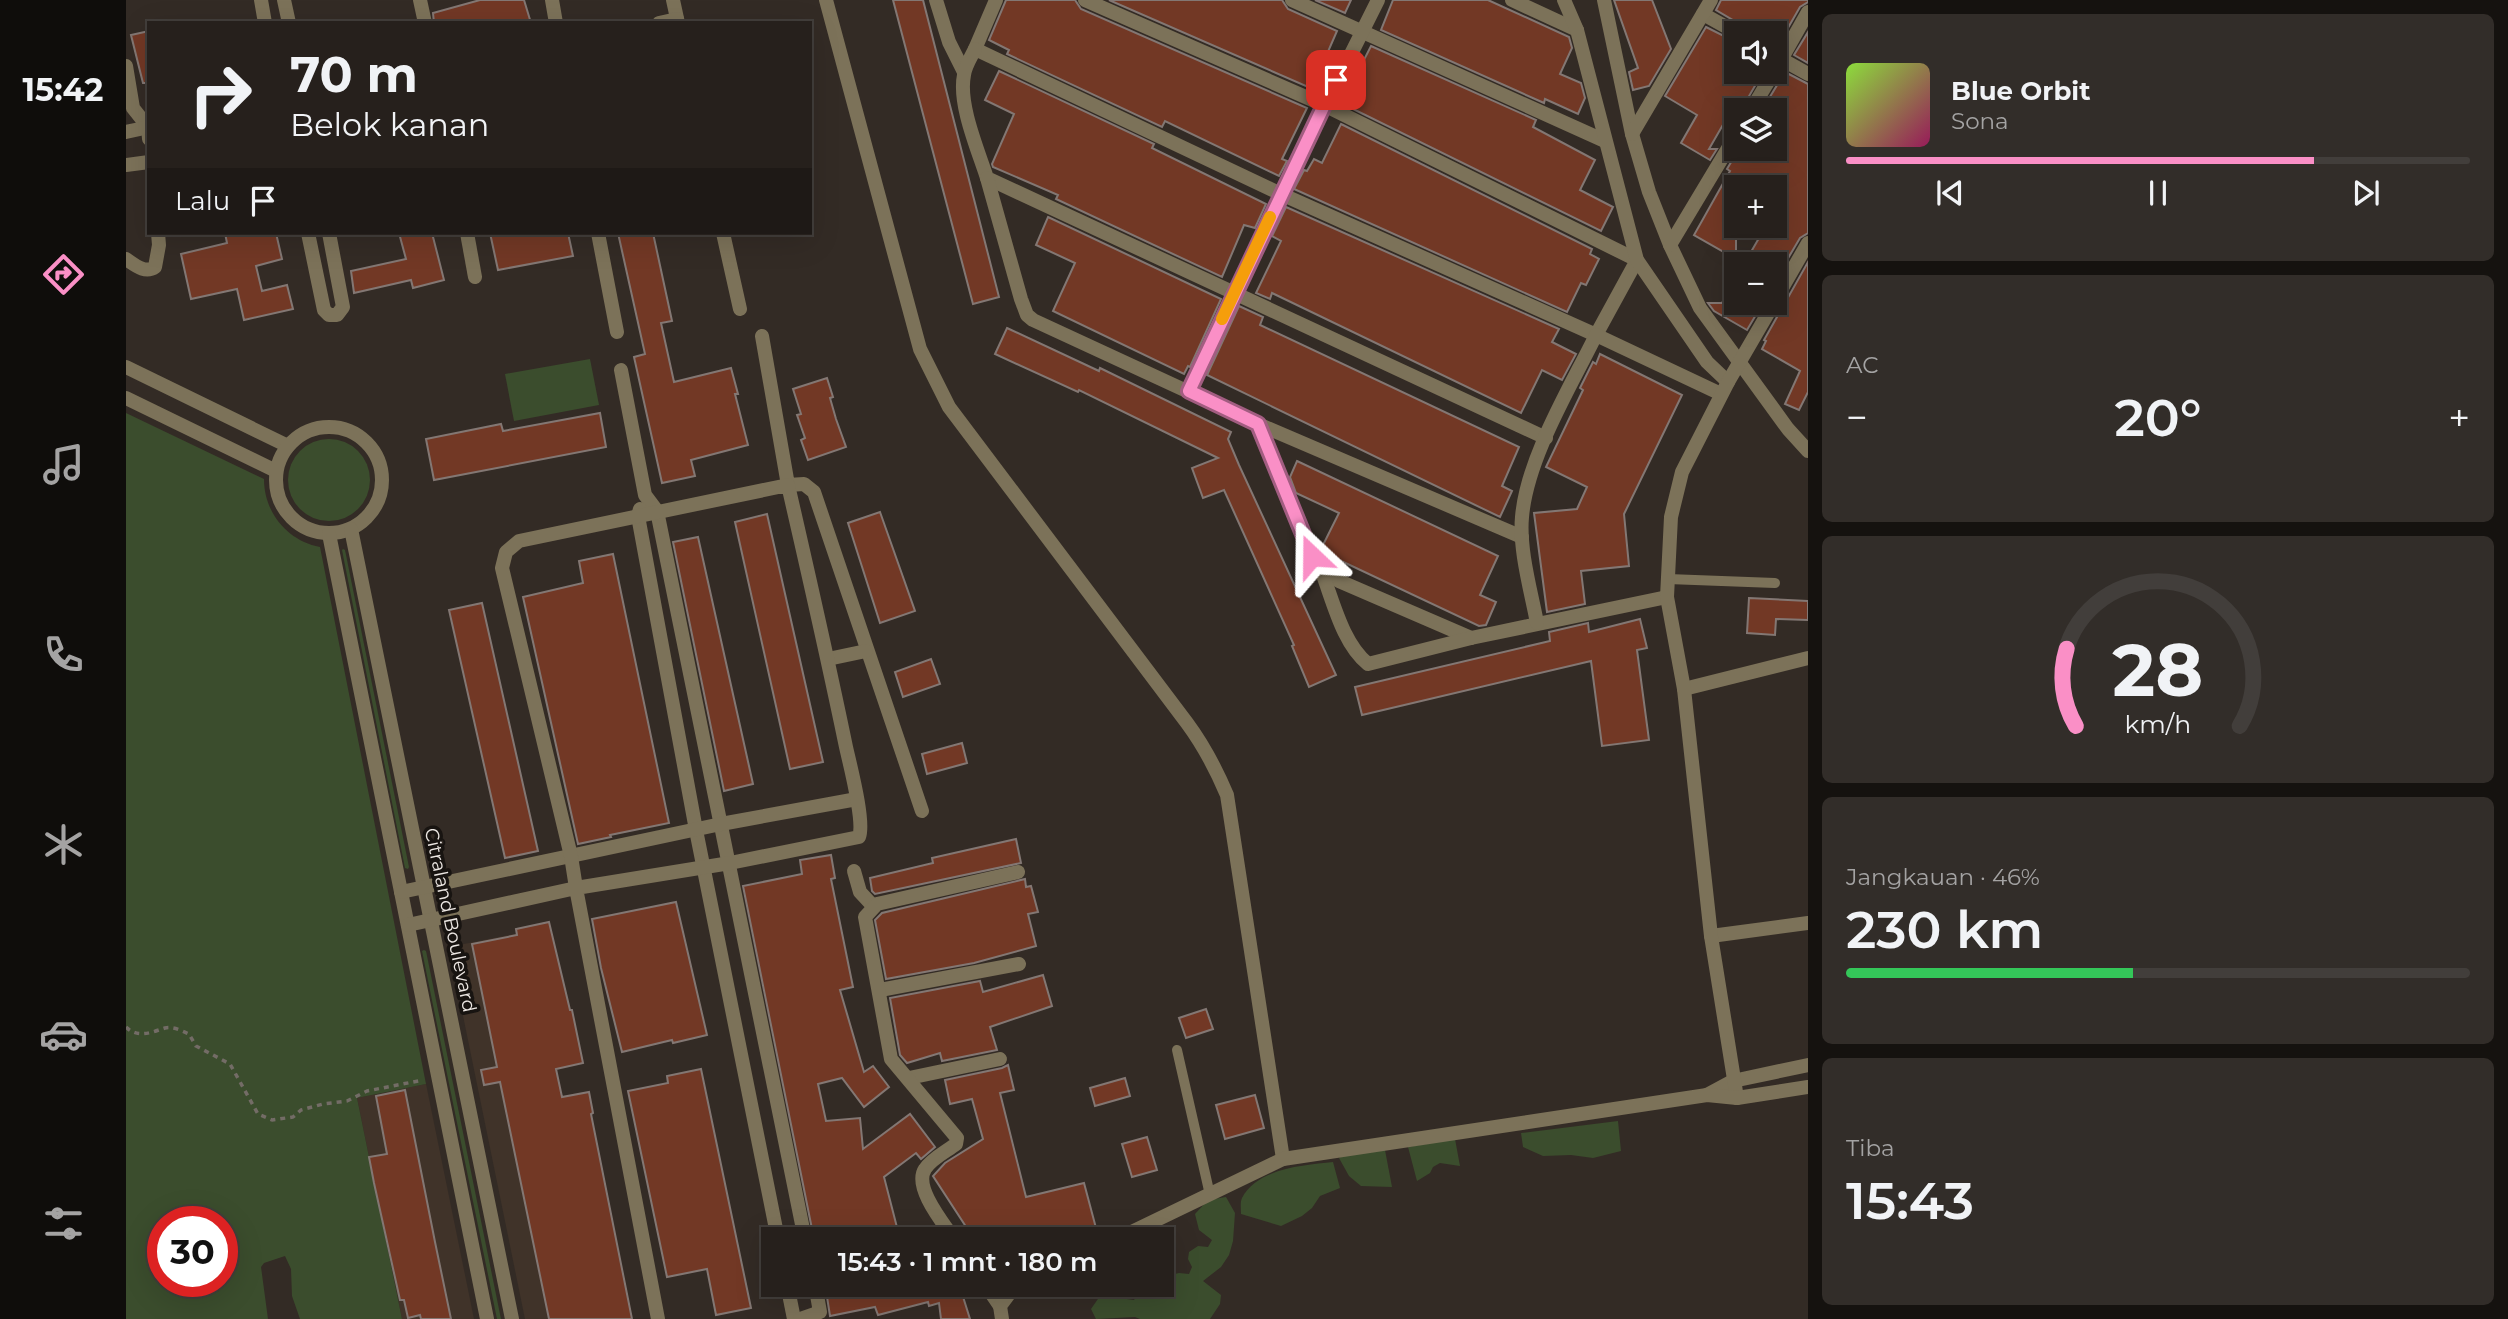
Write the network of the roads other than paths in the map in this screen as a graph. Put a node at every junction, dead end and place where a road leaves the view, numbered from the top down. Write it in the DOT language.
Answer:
graph roads {
  1 [pos="261,0"];
  2 [pos="284,0"];
  3 [pos="420,0"];
  4 [pos="552,0"];
  5 [pos="673,0"];
  6 [pos="826,0"];
  7 [pos="936,0"];
  8 [pos="996,0"];
  9 [pos="1084,0"];
  10 [pos="1292,0"];
  11 [pos="1378,0"];
  12 [pos="1512,0"];
  13 [pos="1564,0"];
  14 [pos="1604,0"];
  15 [pos="1711,0"];
  16 [pos="1808,12"];
  17 [pos="1703,14"];
  18 [pos="265,21"];
  19 [pos="289,21"];
  20 [pos="425,21"];
  21 [pos="556,21"];
  22 [pos="678,21"];
  23 [pos="1724,26"];
  24 [pos="1577,30"];
  25 [pos="1361,31"];
  26 [pos="1787,46"];
  27 [pos="975,49"];
  28 [pos="126,66"];
  29 [pos="1787,67"];
  30 [pos="964,72"];
  31 [pos="1808,74"];
  32 [pos="1324,105"];
  33 [pos="133,108"];
  34 [pos="126,122"];
  35 [pos="147,126"];
  36 [pos="147,127"];
  37 [pos="126,132"];
  38 [pos="1632,134"];
  39 [pos="1605,141"];
  40 [pos="1724,155"];
  41 [pos="147,162"];
  42 [pos="126,164"];
  43 [pos="987,178"];
  44 [pos="1280,194"];
  45 [pos="158,235"];
  46 [pos="308,235"];
  47 [pos="329,235"];
  48 [pos="467,235"];
  49 [pos="598,235"];
  50 [pos="723,235"];
  51 [pos="1808,243"];
  52 [pos="1670,245"];
  53 [pos="1637,260"];
  54 [pos="126,261"];
  55 [pos="475,277"];
  56 [pos="1787,279"];
  57 [pos="1234,293"];
  58 [pos="740,309"];
  59 [pos="1767,315"];
  60 [pos="617,332"];
  61 [pos="1596,335"];
  62 [pos="762,336"];
  63 [pos="1740,363"];
  64 [pos="126,368"];
  65 [pos="621,370"];
  66 [pos="1724,388"];
  67 [pos="1189,391"];
  68 [pos="126,398"];
  69 [pos="1258,424"];
  70 [pos="1546,438"];
  71 [pos="288,446"];
  72 [pos="1808,451"];
  73 [pos="276,471"];
  74 [pos="788,485"];
  75 [pos="645,495"];
  76 [pos="657,511"];
  77 [pos="638,516"];
  78 [pos="351,529"];
  79 [pos="329,534"];
  80 [pos="1522,537"];
  81 [pos="1321,570"];
  82 [pos="1668,579"];
  83 [pos="1775,583"];
  84 [pos="1667,597"];
  85 [pos="1536,624"];
  86 [pos="1471,638"];
  87 [pos="866,651"];
  88 [pos="1808,658"];
  89 [pos="828,659"];
  90 [pos="1684,689"];
  91 [pos="857,799"];
  92 [pos="922,811"];
  93 [pos="721,824"];
  94 [pos="696,830"];
  95 [pos="570,856"];
  96 [pos="730,863"];
  97 [pos="704,867"];
  98 [pos="854,871"];
  99 [pos="1018,872"];
  100 [pos="424,888"];
  101 [pos="576,888"];
  102 [pos="401,892"];
  103 [pos="873,906"];
  104 [pos="431,920"];
  105 [pos="1808,923"];
  106 [pos="408,925"];
  107 [pos="1710,936"];
  108 [pos="1018,964"];
  109 [pos="880,990"];
  110 [pos="1177,1050"];
  111 [pos="1000,1059"];
  112 [pos="1808,1065"];
  113 [pos="771,1071"];
  114 [pos="746,1076"];
  115 [pos="909,1078"];
  116 [pos="1733,1081"];
  117 [pos="1808,1087"];
  118 [pos="1707,1095"];
  119 [pos="1737,1098"];
  120 [pos="1283,1159"];
  121 [pos="1210,1195"];
  122 [pos="776,1227"];
  123 [pos="803,1227"];
  124 [pos="946,1227"];
  125 [pos="1142,1227"];
  126 [pos="790,1297"];
  127 [pos="817,1297"];
  128 [pos="992,1297"];
  129 [pos="1001,1313"];
  130 [pos="487,1319"];
  131 [pos="512,1319"];
  132 [pos="658,1319"];
  133 [pos="794,1319"];
  134 [pos="800,1319"];
  1 -- 18 [label="street"];
  2 -- 19 [label="street"];
  3 -- 20 [label="street"];
  4 -- 21 [label="street"];
  5 -- 22 [label="street"];
  6 -- 120 [label="street"];
  7 -- 30 [label="street"];
  8 -- 27 [label="street"];
  9 -- 32 [label="street"];
  10 -- 25 [label="street"];
  11 -- 25 [label="street"];
  12 -- 24 [label="street"];
  13 -- 24 [label="street"];
  14 -- 38 [label="street"];
  15 -- 17 [label="street"];
  16 -- 26 [label="street"];
  17 -- 23 [label="street"];
  17 -- 38 [label="street"];
  24 -- 39 [label="street"];
  25 -- 32 [label="street"];
  25 -- 39 [label="street"];
  27 -- 30 [label="street"];
  27 -- 44 [label="street"];
  28 -- 33 [label="street"];
  29 -- 31 [label="street"];
  30 -- 43 [label="street"];
  32 -- 44 [label="street"];
  32 -- 53 [label="street"];
  33 -- 34 [label="street"];
  33 -- 35 [label="street"];
  36 -- 37 [label="street"];
  38 -- 52 [label="street"];
  39 -- 53 [label="street"];
  40 -- 52 [label="street"];
  41 -- 42 [label="street"];
  43 -- 57 [label="street"];
  43 -- 67 [label="street"];
  44 -- 57 [label="street"];
  44 -- 61 [label="street"];
  45 -- 54 [label="street"];
  46 -- 47 [label="street"];
  48 -- 55 [label="street"];
  49 -- 60 [label="street"];
  50 -- 58 [label="street"];
  51 -- 56 [label="street"];
  52 -- 63 [label="street"];
  53 -- 61 [label="street"];
  53 -- 66 [label="street"];
  57 -- 67 [label="street"];
  57 -- 70 [label="street"];
  59 -- 63 [label="street"];
  61 -- 66 [label="street"];
  61 -- 70 [label="street"];
  62 -- 74 [label="street"];
  63 -- 66 [label="street"];
  63 -- 72 [label="street"];
  64 -- 71 [label="street"];
  65 -- 75 [label="street"];
  66 -- 82 [label="street"];
  67 -- 69 [label="street"];
  68 -- 73 [label="street"];
  69 -- 80 [label="street"];
  69 -- 81 [label="street"];
  70 -- 80 [label="street"];
  71 -- 73 [label="street"];
  71 -- 78 [label="street"];
  73 -- 79 [label="street"];
  74 -- 76 [label="street"];
  74 -- 87 [label="street"];
  74 -- 89 [label="street"];
  75 -- 76 [label="street"];
  75 -- 77 [label="street"];
  76 -- 77 [label="street"];
  76 -- 93 [label="street"];
  77 -- 94 [label="street"];
  77 -- 95 [label="street"];
  78 -- 79 [label="street"];
  78 -- 100 [label="street, Citraland Boulevard"];
  79 -- 102 [label="street"];
  80 -- 85 [label="street"];
  81 -- 86 [label="street"];
  81 -- 86 [label="street"];
  82 -- 83 [label="lane"];
  82 -- 84 [label="street"];
  84 -- 85 [label="street"];
  84 -- 90 [label="street"];
  85 -- 86 [label="street"];
  87 -- 89 [label="street"];
  87 -- 92 [label="street"];
  88 -- 90 [label="street"];
  89 -- 91 [label="street"];
  90 -- 107 [label="street"];
  91 -- 93 [label="street"];
  91 -- 96 [label="street"];
  93 -- 94 [label="street"];
  93 -- 96 [label="street"];
  94 -- 95 [label="street"];
  94 -- 97 [label="street"];
  95 -- 100 [label="street"];
  95 -- 101 [label="street"];
  96 -- 97 [label="street"];
  96 -- 113 [label="street"];
  97 -- 101 [label="street"];
  97 -- 114 [label="street"];
  98 -- 103 [label="street"];
  99 -- 103 [label="street"];
  100 -- 102 [label="street"];
  100 -- 104 [label="street, Citraland Boulevard"];
  101 -- 104 [label="street"];
  101 -- 132 [label="street"];
  102 -- 106 [label="street"];
  103 -- 109 [label="street"];
  104 -- 106 [label="street"];
  104 -- 131 [label="street, Citraland Boulevard"];
  105 -- 107 [label="street"];
  106 -- 130 [label="street"];
  107 -- 116 [label="street"];
  108 -- 109 [label="street"];
  109 -- 115 [label="street"];
  110 -- 121 [label="lane"];
  111 -- 115 [label="street"];
  112 -- 116 [label="street"];
  113 -- 114 [label="street"];
  113 -- 123 [label="street"];
  114 -- 122 [label="street"];
  115 -- 124 [label="street"];
  116 -- 118 [label="street"];
  116 -- 119 [label="street"];
  117 -- 119 [label="street"];
  118 -- 119 [label="street"];
  118 -- 120 [label="street"];
  120 -- 121 [label="street"];
  121 -- 125 [label="street"];
  126 -- 133 [label="street"];
  127 -- 134 [label="street"];
  128 -- 129 [label="street"];
}
